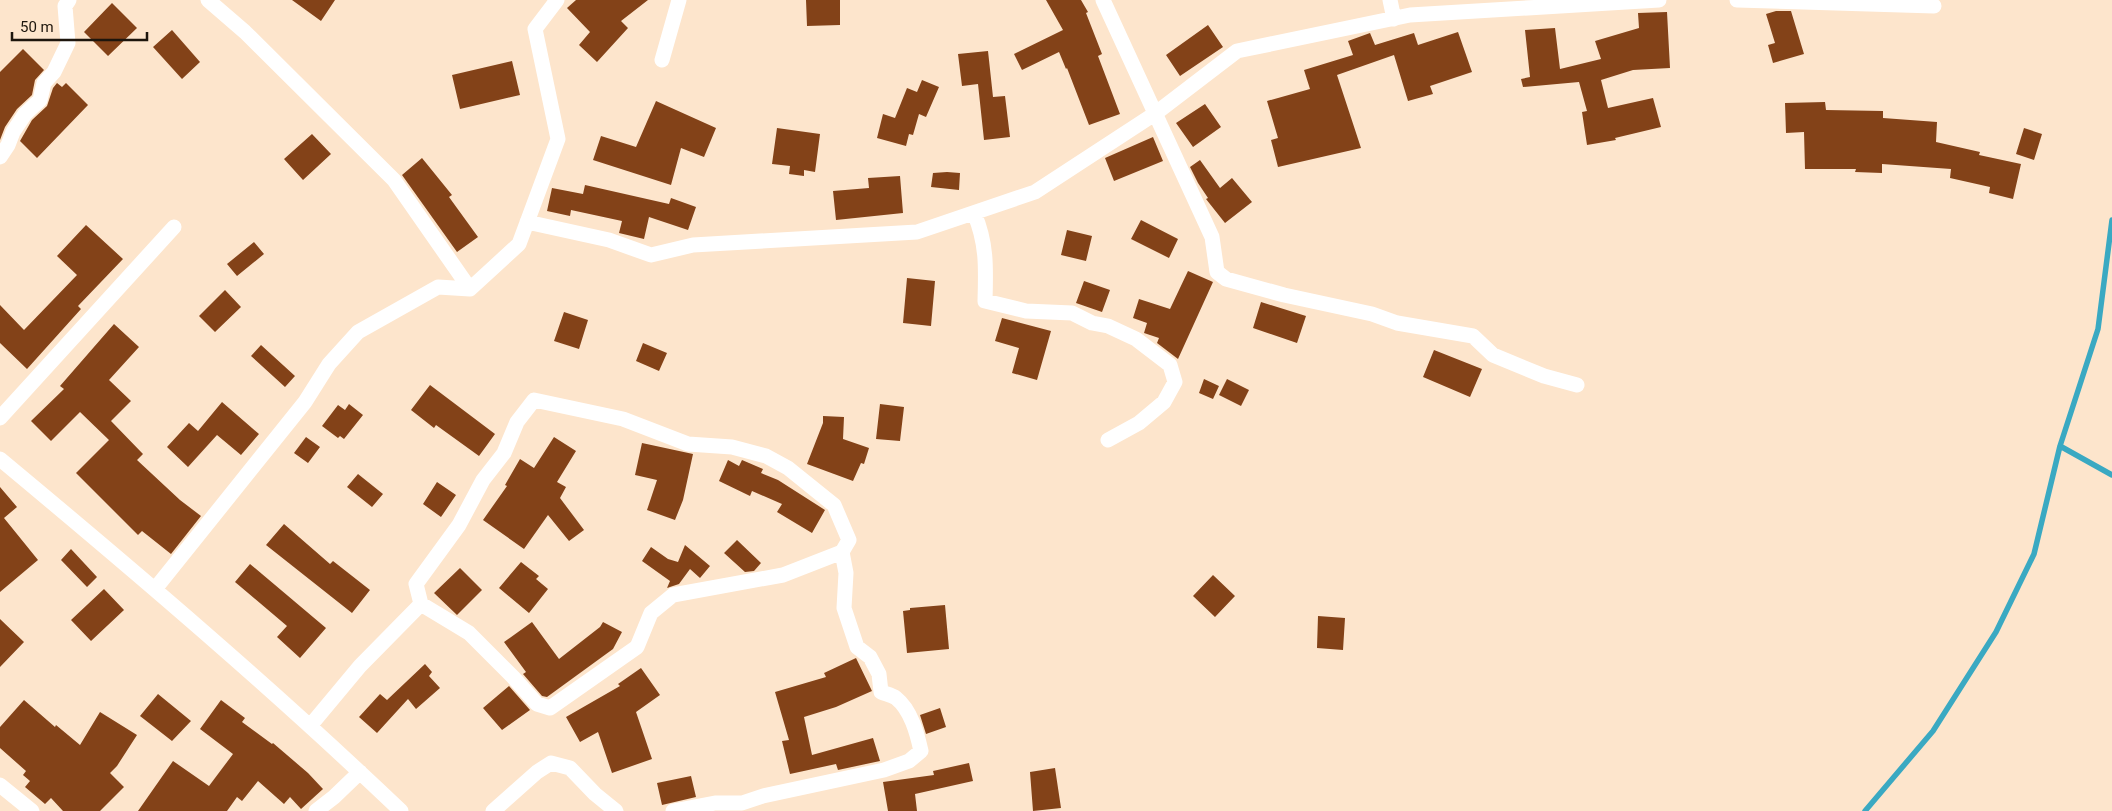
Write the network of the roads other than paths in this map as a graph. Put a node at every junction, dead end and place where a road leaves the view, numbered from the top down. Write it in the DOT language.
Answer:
graph roads {
  1 [pos="69,0"];
  2 [pos="208,0"];
  3 [pos="557,0"];
  4 [pos="679,0"];
  5 [pos="1103,0"];
  6 [pos="1390,0"];
  7 [pos="1659,0"];
  8 [pos="1737,0"];
  9 [pos="1934,6"];
  10 [pos="1394,18"];
  11 [pos="662,60"];
  12 [pos="1156,113"];
  13 [pos="0,158"];
  14 [pos="974,212"];
  15 [pos="527,222"];
  16 [pos="174,227"];
  17 [pos="470,289"];
  18 [pos="1577,385"];
  19 [pos="0,418"];
  20 [pos="1108,440"];
  21 [pos="0,459"];
  22 [pos="842,552"];
  23 [pos="155,589"];
  24 [pos="421,604"];
  25 [pos="310,726"];
  26 [pos="360,772"];
  27 [pos="0,785"];
  28 [pos="32,811"];
  29 [pos="316,811"];
  30 [pos="401,811"];
  31 [pos="493,811"];
  32 [pos="616,811"];
  33 [pos="673,811"];
  1 -- 13 [label="street"];
  2 -- 17 [label="street"];
  3 -- 15 [label="street"];
  4 -- 11 [label="street"];
  5 -- 12 [label="street"];
  6 -- 10 [label="street"];
  7 -- 10 [label="street"];
  8 -- 9 [label="street"];
  10 -- 12 [label="street"];
  12 -- 14 [label="street"];
  12 -- 18 [label="street"];
  14 -- 15 [label="street"];
  14 -- 20 [label="street"];
  15 -- 17 [label="street"];
  16 -- 19 [label="street"];
  17 -- 23 [label="street"];
  21 -- 23 [label="street"];
  22 -- 24 [label="street"];
  22 -- 24 [label="street"];
  22 -- 33 [label="street"];
  23 -- 25 [label="street"];
  24 -- 25 [label="street"];
  25 -- 26 [label="street"];
  26 -- 29 [label="street"];
  26 -- 30 [label="street"];
  27 -- 28 [label="street"];
  31 -- 32 [label="street"];
}
